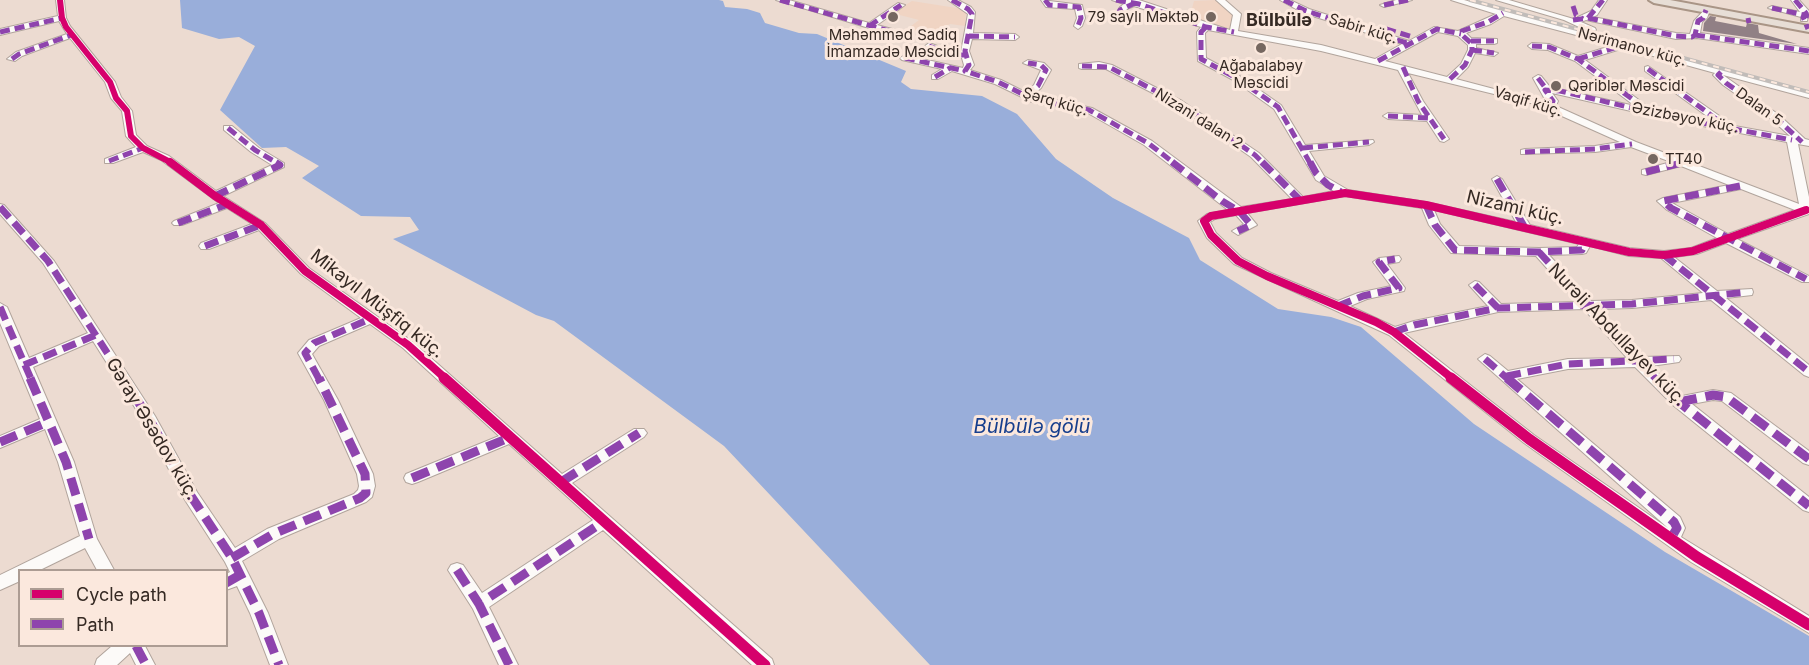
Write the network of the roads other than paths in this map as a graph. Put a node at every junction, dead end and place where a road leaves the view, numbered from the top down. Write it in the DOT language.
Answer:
graph roads {
  1 [pos="60,0"];
  2 [pos="780,0"];
  3 [pos="952,0"];
  4 [pos="1045,0"];
  5 [pos="1116,0"];
  6 [pos="1220,0"];
  7 [pos="1284,0"];
  8 [pos="1408,0"];
  9 [pos="1455,0"];
  10 [pos="1500,0"];
  11 [pos="1603,0"];
  12 [pos="1654,0"];
  13 [pos="1795,0"];
  14 [pos="1138,2"];
  15 [pos="901,5"];
  16 [pos="1384,5"];
  17 [pos="1573,6"];
  18 [pos="1772,8"];
  19 [pos="1706,10"];
  20 [pos="1503,13"];
  21 [pos="1806,16"];
  22 [pos="1118,17"];
  23 [pos="62,18"];
  24 [pos="1581,19"];
  25 [pos="869,26"];
  26 [pos="1078,26"];
  27 [pos="1206,27"];
  28 [pos="1386,29"];
  29 [pos="1809,29"];
  30 [pos="889,31"];
  31 [pos="0,32"];
  32 [pos="1234,32"];
  33 [pos="1461,34"];
  34 [pos="71,35"];
  35 [pos="1695,35"];
  36 [pos="969,36"];
  37 [pos="1015,37"];
  38 [pos="1419,39"];
  39 [pos="1494,41"];
  40 [pos="1410,44"];
  41 [pos="1624,45"];
  42 [pos="929,46"];
  43 [pos="1471,46"];
  44 [pos="1532,46"];
  45 [pos="1808,52"];
  46 [pos="1494,53"];
  47 [pos="966,55"];
  48 [pos="905,58"];
  49 [pos="12,59"];
  50 [pos="1578,59"];
  51 [pos="1378,61"];
  52 [pos="1028,63"];
  53 [pos="1082,66"];
  54 [pos="1403,67"];
  55 [pos="951,68"];
  56 [pos="1648,69"];
  57 [pos="965,70"];
  58 [pos="1721,72"];
  59 [pos="935,77"];
  60 [pos="1538,78"];
  61 [pos="1450,80"];
  62 [pos="1809,85"];
  63 [pos="1547,90"];
  64 [pos="1809,95"];
  65 [pos="1026,96"];
  66 [pos="1551,106"];
  67 [pos="1648,112"];
  68 [pos="1388,116"];
  69 [pos="1430,118"];
  70 [pos="1726,126"];
  71 [pos="228,128"];
  72 [pos="1444,139"];
  73 [pos="1801,141"];
  74 [pos="1369,142"];
  75 [pos="1632,144"];
  76 [pos="143,148"];
  77 [pos="1303,148"];
  78 [pos="1525,152"];
  79 [pos="109,161"];
  80 [pos="1681,163"];
  81 [pos="1646,172"];
  82 [pos="1497,179"];
  83 [pos="1740,186"];
  84 [pos="1345,193"];
  85 [pos="216,196"];
  86 [pos="1301,201"];
  87 [pos="228,204"];
  88 [pos="1426,205"];
  89 [pos="0,207"];
  90 [pos="1808,211"];
  91 [pos="1240,212"];
  92 [pos="178,223"];
  93 [pos="261,225"];
  94 [pos="1524,226"];
  95 [pos="1238,231"];
  96 [pos="1728,239"];
  97 [pos="1586,241"];
  98 [pos="205,246"];
  99 [pos="1539,252"];
  100 [pos="1664,255"];
  101 [pos="1395,259"];
  102 [pos="1806,279"];
  103 [pos="1475,285"];
  104 [pos="1747,292"];
  105 [pos="1713,295"];
  106 [pos="1589,305"];
  107 [pos="1338,306"];
  108 [pos="0,307"];
  109 [pos="1498,308"];
  110 [pos="370,319"];
  111 [pos="4,328"];
  112 [pos="1394,332"];
  113 [pos="96,335"];
  114 [pos="1485,359"];
  115 [pos="1674,359"];
  116 [pos="1639,362"];
  117 [pos="24,365"];
  118 [pos="1809,372"];
  119 [pos="1507,376"];
  120 [pos="1679,402"];
  121 [pos="48,422"];
  122 [pos="639,433"];
  123 [pos="511,436"];
  124 [pos="0,442"];
  125 [pos="1809,459"];
  126 [pos="412,478"];
  127 [pos="561,482"];
  128 [pos="1809,506"];
  129 [pos="603,522"];
  130 [pos="1671,538"];
  131 [pos="89,539"];
  132 [pos="232,558"];
  133 [pos="27,569"];
  134 [pos="104,569"];
  135 [pos="457,570"];
  136 [pos="18,574"];
  137 [pos="233,579"];
  138 [pos="0,582"];
  139 [pos="479,604"];
  140 [pos="1809,625"];
  141 [pos="123,647"];
  142 [pos="137,647"];
  143 [pos="104,665"];
  144 [pos="146,665"];
  145 [pos="279,665"];
  146 [pos="509,665"];
  147 [pos="765,665"];
  1 -- 23 [label="street"];
  2 -- 25 [label="street"];
  3 -- 36 [label="street"];
  4 -- 26 [label="street"];
  5 -- 14 [label="street, Vaqif küç."];
  6 -- 32 [label="street"];
  7 -- 40 [label="street, Sabir küç."];
  8 -- 16 [label="street"];
  9 -- 20 [label="street, Nərimanov küç."];
  10 -- 24 [label="street, Nərimanov küç."];
  11 -- 24 [label="street"];
  12 -- 19 [label="main road"];
  13 -- 21 [label="street"];
  14 -- 22 [label="street"];
  14 -- 27 [label="street, Vaqif küç."];
  15 -- 25 [label="street"];
  17 -- 24 [label="street"];
  18 -- 21 [label="street"];
  19 -- 29 [label="main road"];
  19 -- 35 [label="street"];
  20 -- 33 [label="street"];
  20 -- 41 [label="street, Nərimanov küç."];
  21 -- 29 [label="street"];
  23 -- 31 [label="street"];
  23 -- 34 [label="street"];
  24 -- 35 [label="street"];
  24 -- 62 [label="street, Nərimanov küç."];
  25 -- 30 [label="street"];
  27 -- 32 [label="street, Vaqif küç."];
  27 -- 77 [label="street"];
  28 -- 38 [label="street"];
  32 -- 51 [label="street, Vaqif küç."];
  33 -- 38 [label="street"];
  33 -- 43 [label="street"];
  34 -- 49 [label="street"];
  34 -- 76 [label="street"];
  35 -- 45 [label="street"];
  36 -- 37 [label="street"];
  36 -- 47 [label="street"];
  38 -- 40 [label="street"];
  39 -- 43 [label="street"];
  40 -- 51 [label="street"];
  41 -- 50 [label="street"];
  41 -- 58 [label="street, Nərimanov küç."];
  42 -- 47 [label="street"];
  43 -- 46 [label="street"];
  43 -- 61 [label="street"];
  44 -- 50 [label="street"];
  47 -- 57 [label="street"];
  48 -- 55 [label="street, Şərq küç."];
  50 -- 67 [label="street"];
  51 -- 54 [label="street, Vaqif küç."];
  52 -- 65 [label="street"];
  53 -- 86 [label="street, Nizani dalan 2"];
  54 -- 61 [label="street, Vaqif küç."];
  54 -- 69 [label="street"];
  55 -- 57 [label="street, Şərq küç."];
  55 -- 59 [label="street"];
  56 -- 70 [label="street"];
  57 -- 65 [label="street, Şərq küç."];
  58 -- 64 [label="street, Nərimanov küç."];
  58 -- 73 [label="street, Dalan 5"];
  60 -- 63 [label="street"];
  61 -- 66 [label="street, Vaqif küç."];
  63 -- 66 [label="street"];
  63 -- 67 [label="street, Əzizbəyov küç."];
  65 -- 91 [label="street, Şərq küç."];
  66 -- 75 [label="street, Vaqif küç."];
  67 -- 70 [label="street, Əzizbəyov küç."];
  68 -- 69 [label="street"];
  69 -- 72 [label="street"];
  70 -- 73 [label="street, Əzizbəyov küç."];
  71 -- 85 [label="street"];
  73 -- 90 [label="street"];
  74 -- 77 [label="street"];
  75 -- 78 [label="street"];
  75 -- 80 [label="street, Vaqif küç."];
  76 -- 79 [label="street"];
  76 -- 85 [label="street, Mikayıl Müşfiq küç."];
  77 -- 84 [label="street"];
  80 -- 81 [label="street"];
  80 -- 83 [label="street, Vaqif küç."];
  82 -- 94 [label="street"];
  83 -- 90 [label="street, Vaqif küç."];
  83 -- 96 [label="street"];
  84 -- 86 [label="street, Nizami küç."];
  84 -- 88 [label="street, Nizami küç."];
  85 -- 87 [label="street, Mikayıl Müşfiq küç."];
  86 -- 91 [label="street, Nizami küç."];
  87 -- 92 [label="street"];
  87 -- 93 [label="street, Mikayıl Müşfiq küç."];
  88 -- 94 [label="street, Nizami küç."];
  88 -- 99 [label="street"];
  89 -- 113 [label="street, Gəray Əsədov küç."];
  90 -- 96 [label="street, Nizami küç."];
  91 -- 95 [label="street"];
  91 -- 107 [label="street, Nizami küç."];
  93 -- 98 [label="street"];
  93 -- 110 [label="street, Mikayıl Müşfiq küç."];
  94 -- 97 [label="street, Nizami küç."];
  96 -- 100 [label="street, Nizami küç."];
  96 -- 102 [label="street"];
  97 -- 99 [label="street"];
  97 -- 100 [label="street, Nizami küç."];
  99 -- 106 [label="street, Nurəli Abdullayev küç."];
  100 -- 105 [label="street"];
  101 -- 107 [label="street"];
  103 -- 109 [label="street"];
  104 -- 105 [label="street"];
  105 -- 106 [label="street"];
  105 -- 118 [label="street"];
  106 -- 109 [label="street"];
  106 -- 116 [label="street, Nurəli Abdullayev küç."];
  107 -- 112 [label="street"];
  108 -- 111 [label="street"];
  109 -- 112 [label="street"];
  110 -- 123 [label="street, Mikayıl Müşfiq küç."];
  110 -- 132 [label="street"];
  111 -- 117 [label="street"];
  112 -- 130 [label="street"];
  113 -- 117 [label="street"];
  113 -- 132 [label="street, Gəray Əsədov küç."];
  114 -- 119 [label="street"];
  115 -- 116 [label="street"];
  116 -- 119 [label="street"];
  116 -- 120 [label="street, Nurəli Abdullayev küç."];
  117 -- 121 [label="street"];
  119 -- 130 [label="street"];
  120 -- 125 [label="street"];
  120 -- 128 [label="street, Nurəli Abdullayev küç."];
  121 -- 124 [label="street"];
  121 -- 131 [label="street"];
  122 -- 127 [label="street"];
  123 -- 126 [label="street"];
  123 -- 127 [label="street, Mikayıl Müşfiq küç."];
  127 -- 129 [label="street, Mikayıl Müşfiq küç."];
  129 -- 139 [label="street"];
  129 -- 147 [label="street, Mikayıl Müşfiq küç."];
  130 -- 140 [label="street"];
  131 -- 133 [label="street"];
  131 -- 134 [label="street"];
  132 -- 137 [label="street, Gəray Əsədov küç."];
  135 -- 139 [label="street"];
  136 -- 138 [label="street"];
  137 -- 145 [label="street, Gəray Əsədov küç."];
  139 -- 146 [label="street"];
  141 -- 143 [label="street"];
  142 -- 144 [label="street"];
}
